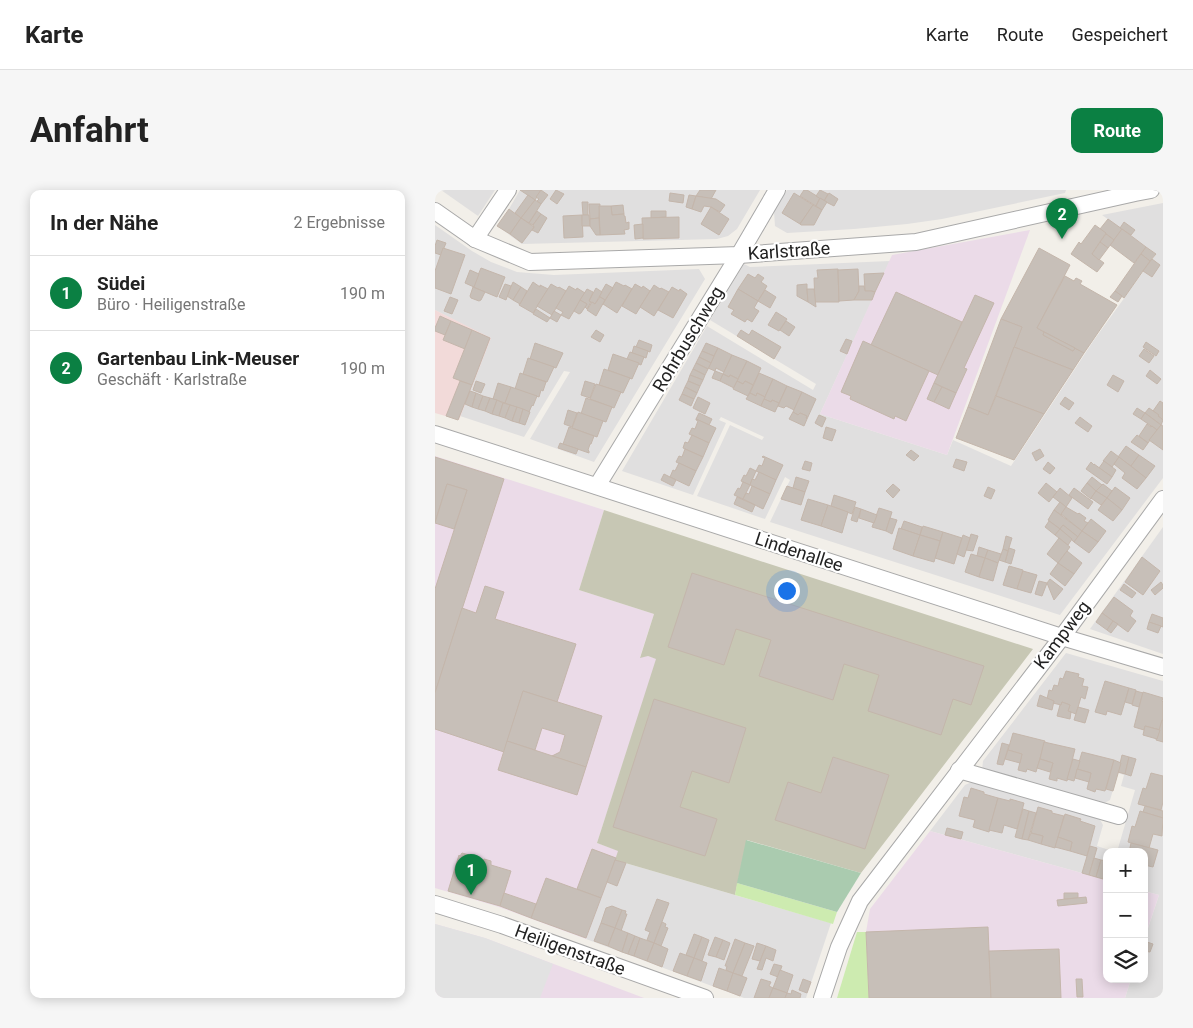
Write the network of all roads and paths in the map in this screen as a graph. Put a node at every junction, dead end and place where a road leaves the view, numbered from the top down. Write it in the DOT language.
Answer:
graph roads {
  1 [pos="508,190"];
  2 [pos="777,190"];
  3 [pos="1151,190"];
  4 [pos="435,211"];
  5 [pos="475,239"];
  6 [pos="739,255"];
  7 [pos="435,434"];
  8 [pos="597,486"];
  9 [pos="1163,499"];
  10 [pos="1062,636"];
  11 [pos="1163,667"];
  12 [pos="959,770"];
  13 [pos="1119,816"];
  14 [pos="435,904"];
  15 [pos="705,998"];
  16 [pos="822,998"];
  1 -- 5 [label="street"];
  2 -- 6 [label="street, Rohrbuschweg"];
  3 -- 6 [label="street, Karlstraße"];
  4 -- 5 [label="street, Karlstraße"];
  5 -- 6 [label="street, Karlstraße"];
  6 -- 8 [label="street, Rohrbuschweg"];
  7 -- 8 [label="street, Lindenallee"];
  8 -- 10 [label="street, Lindenallee"];
  9 -- 10 [label="street, Kampweg"];
  10 -- 11 [label="street, Lindenallee"];
  10 -- 12 [label="street, Kampweg"];
  12 -- 13 [label="street"];
  12 -- 16 [label="street, Kampweg"];
  14 -- 15 [label="street, Heiligenstraße"];
}
